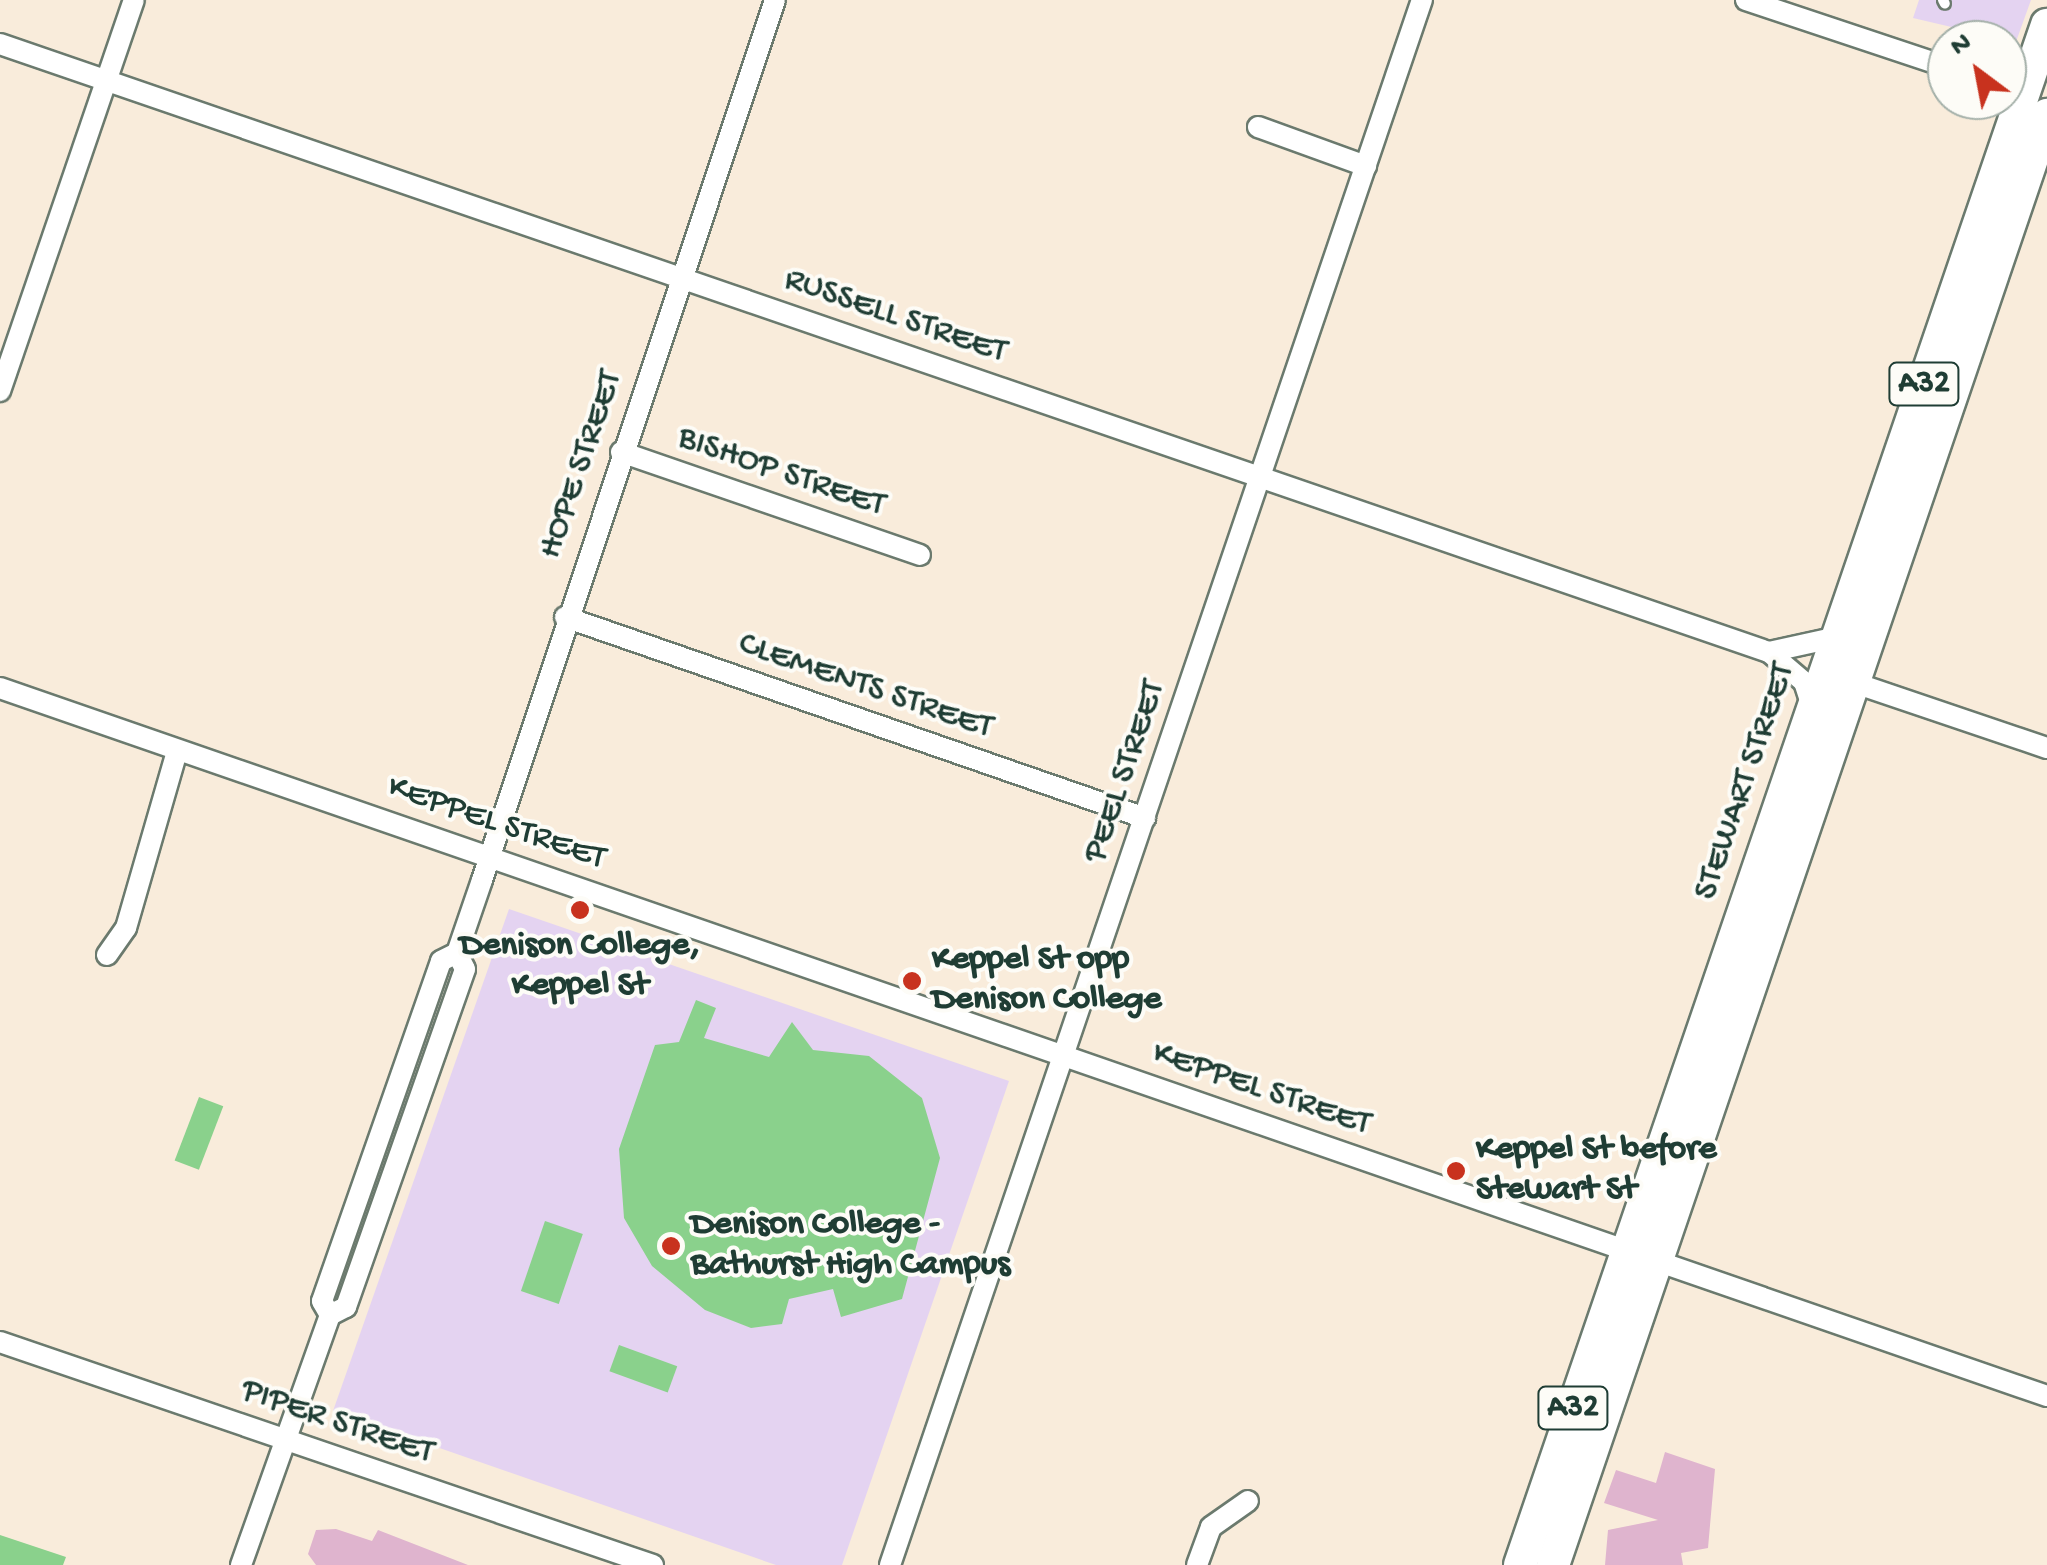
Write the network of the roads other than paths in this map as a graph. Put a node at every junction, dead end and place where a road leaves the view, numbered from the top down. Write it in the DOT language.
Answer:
graph roads {
  1 [pos="134,0"];
  2 [pos="775,0"];
  3 [pos="1422,0"];
  4 [pos="1746,0"];
  5 [pos="2047,25"];
  6 [pos="0,44"];
  7 [pos="1927,61"];
  8 [pos="109,77"];
  9 [pos="2031,99"];
  10 [pos="1258,127"];
  11 [pos="2041,143"];
  12 [pos="1366,166"];
  13 [pos="680,278"];
  14 [pos="0,392"];
  15 [pos="621,452"];
  16 [pos="1261,476"];
  17 [pos="920,555"];
  18 [pos="564,618"];
  19 [pos="1838,637"];
  20 [pos="1769,652"];
  21 [pos="1825,674"];
  22 [pos="1860,684"];
  23 [pos="0,688"];
  24 [pos="1813,710"];
  25 [pos="2047,748"];
  26 [pos="177,750"];
  27 [pos="1145,818"];
  28 [pos="487,855"];
  29 [pos="107,955"];
  30 [pos="1063,1056"];
  31 [pos="1641,1256"];
  32 [pos="0,1342"];
  33 [pos="2047,1396"];
  34 [pos="285,1440"];
  35 [pos="1248,1500"];
  36 [pos="242,1565"];
  37 [pos="654,1565"];
  38 [pos="890,1565"];
  39 [pos="1197,1565"];
  40 [pos="1520,1565"];
  41 [pos="1553,1565"];
  1 -- 8 [label="street"];
  2 -- 13 [label="street, HOPE STREET"];
  3 -- 12 [label="street, PEEL STREET"];
  4 -- 7 [label="street"];
  5 -- 9 [label="highway, STEWART STREET / A32"];
  6 -- 8 [label="street, RUSSELL STREET"];
  8 -- 13 [label="street, RUSSELL STREET"];
  8 -- 14 [label="street"];
  9 -- 11 [label="highway, STEWART STREET / A32"];
  9 -- 19 [label="highway, STEWART STREET / A32"];
  10 -- 12 [label="street"];
  11 -- 22 [label="highway, STEWART STREET / A32"];
  12 -- 16 [label="street, PEEL STREET"];
  13 -- 15 [label="street, HOPE STREET"];
  13 -- 16 [label="street, RUSSELL STREET"];
  15 -- 17 [label="street, BISHOP STREET"];
  15 -- 18 [label="street, HOPE STREET"];
  16 -- 20 [label="street, RUSSELL STREET"];
  16 -- 27 [label="street, PEEL STREET"];
  18 -- 27 [label="street, CLEMENTS STREET"];
  18 -- 28 [label="street, HOPE STREET"];
  19 -- 20 [label="street"];
  19 -- 21 [label="highway, STEWART STREET / A32"];
  20 -- 24 [label="street, RUSSELL STREET"];
  21 -- 22 [label="street"];
  21 -- 24 [label="highway, STEWART STREET / A32"];
  22 -- 25 [label="street"];
  22 -- 31 [label="highway, STEWART STREET / A32"];
  23 -- 26 [label="street, KEPPEL STREET"];
  24 -- 31 [label="highway, STEWART STREET / A32"];
  26 -- 28 [label="street, KEPPEL STREET"];
  26 -- 29 [label="street"];
  27 -- 30 [label="street, PEEL STREET"];
  28 -- 30 [label="street, KEPPEL STREET"];
  28 -- 34 [label="street, HOPE STREET"];
  30 -- 31 [label="street, KEPPEL STREET"];
  30 -- 38 [label="street, PEEL STREET"];
  31 -- 33 [label="street, KEPPEL STREET"];
  31 -- 40 [label="highway, STEWART STREET / A32"];
  31 -- 41 [label="highway, STEWART STREET / A32"];
  32 -- 34 [label="street, PIPER STREET"];
  34 -- 36 [label="street, HOPE STREET"];
  34 -- 37 [label="street, PIPER STREET"];
  35 -- 39 [label="street"];
}
